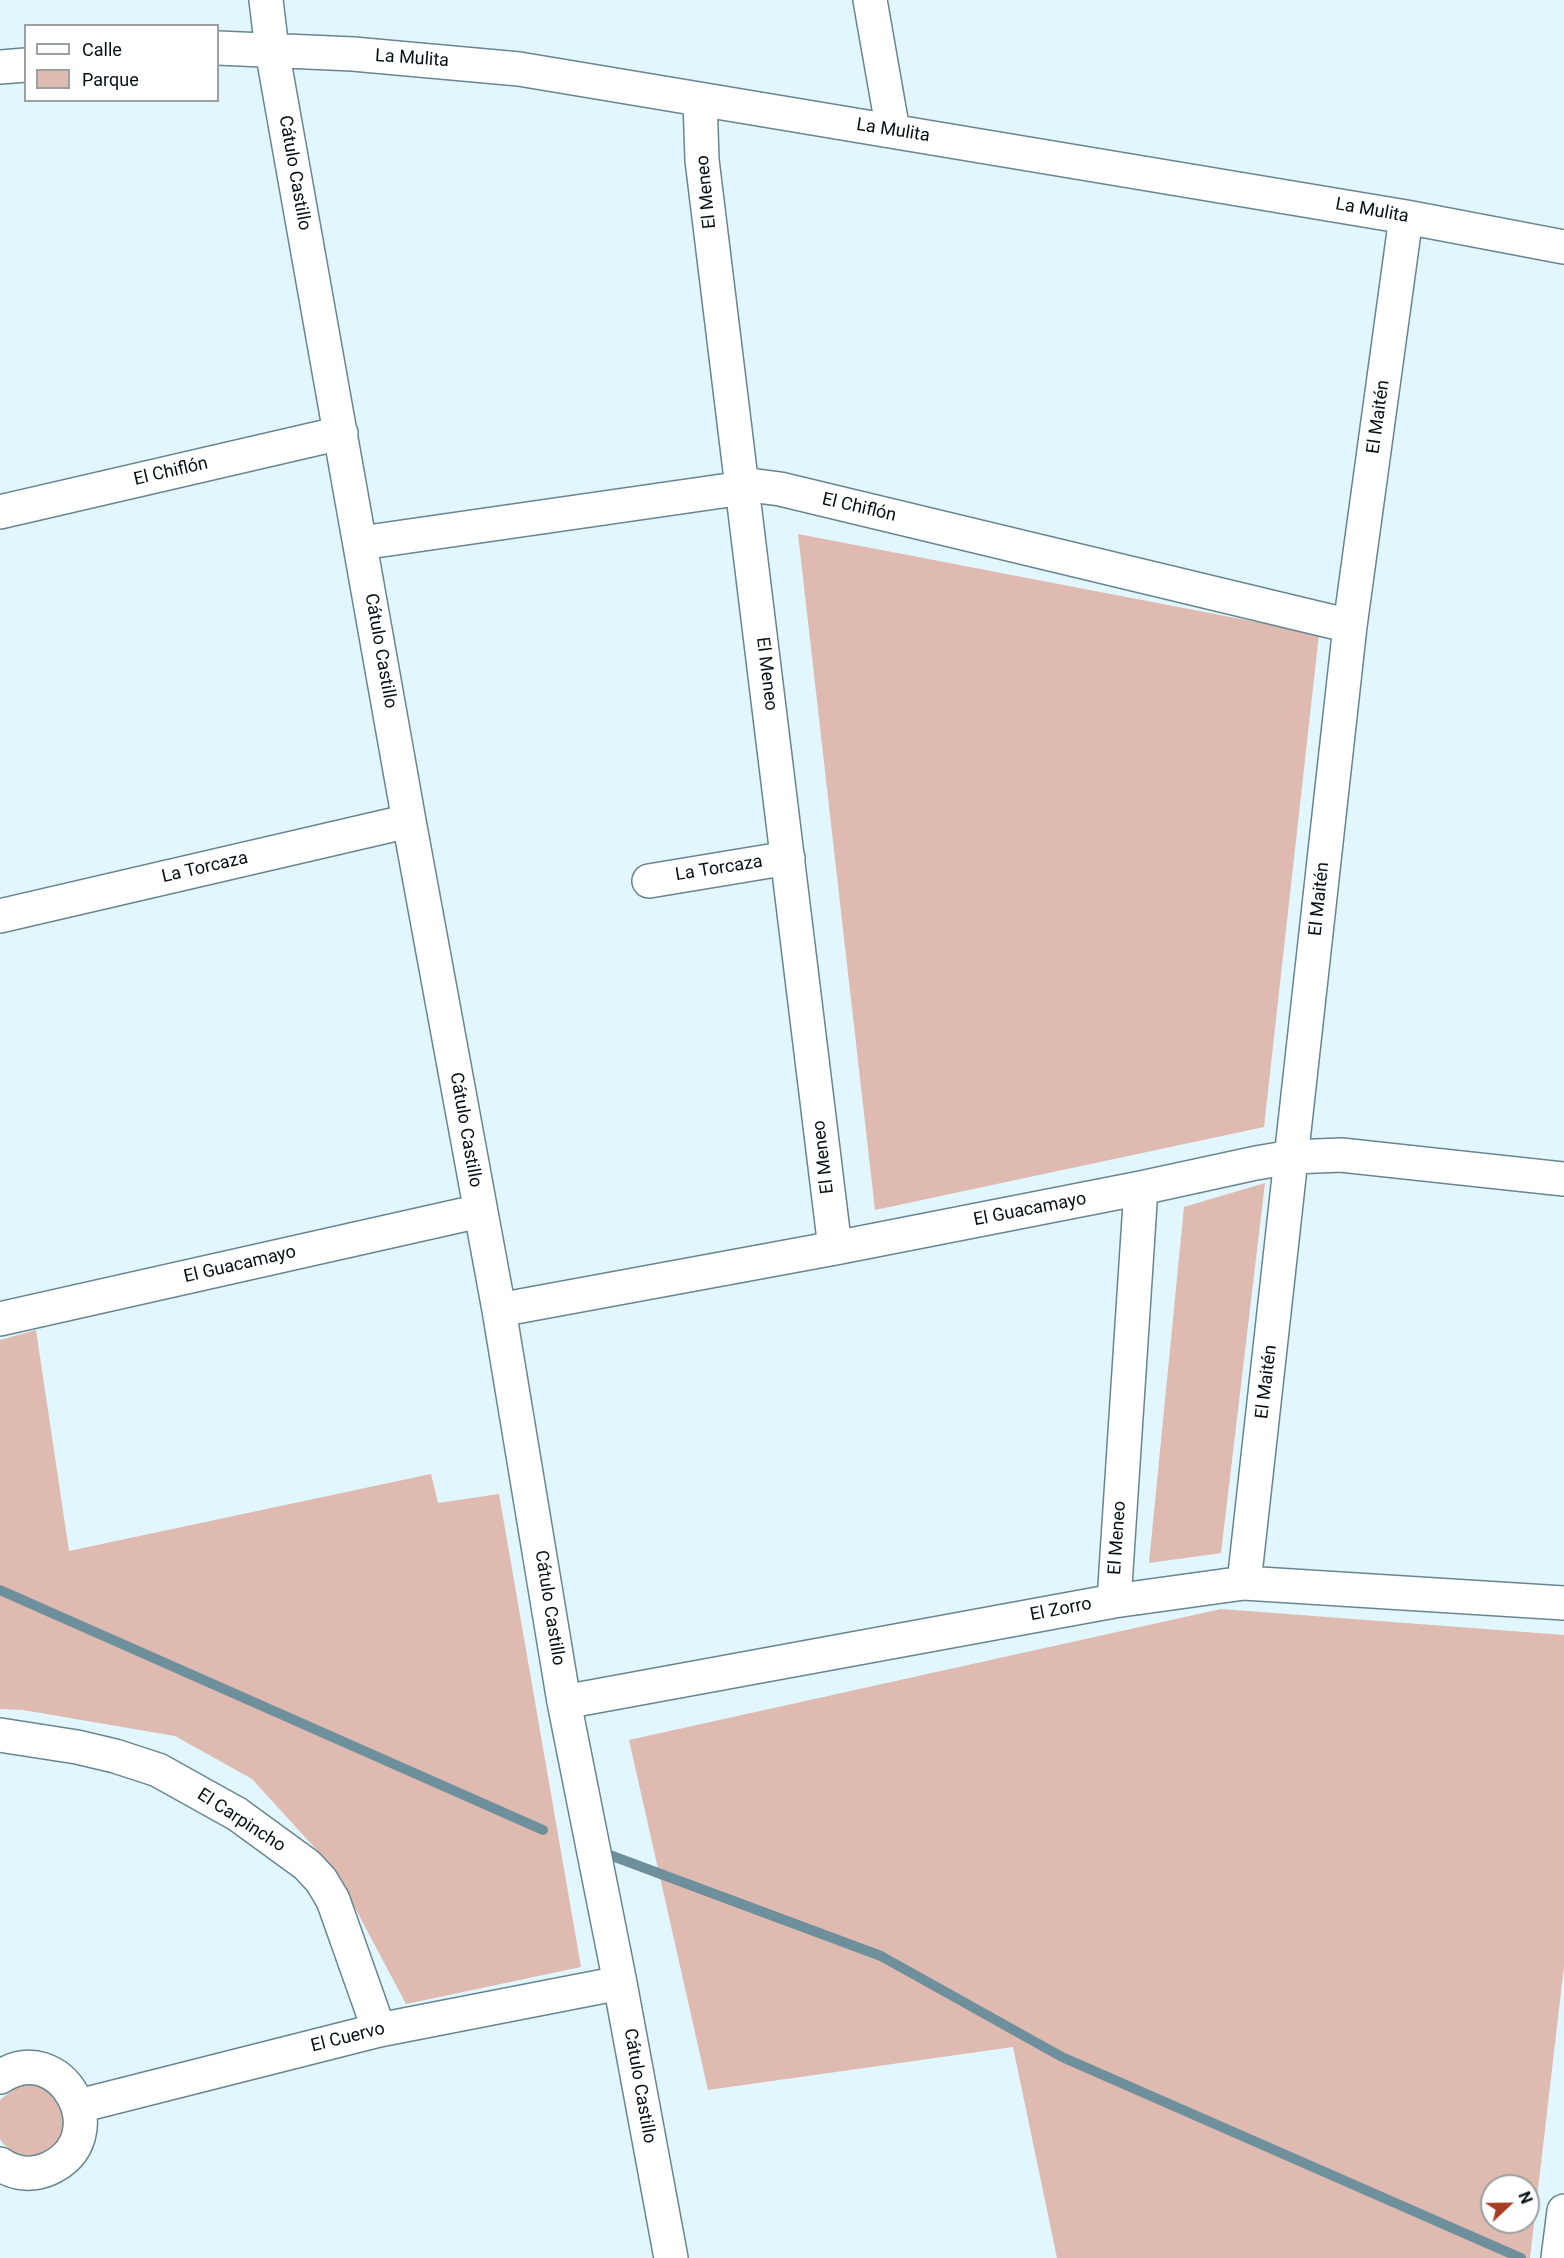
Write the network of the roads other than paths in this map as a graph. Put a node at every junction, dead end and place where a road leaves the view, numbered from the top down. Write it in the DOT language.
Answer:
graph roads {
  1 [pos="266,0"];
  2 [pos="870,0"];
  3 [pos="219,48"];
  4 [pos="272,50"];
  5 [pos="24,64"];
  6 [pos="0,67"];
  7 [pos="700,100"];
  8 [pos="892,131"];
  9 [pos="1406,217"];
  10 [pos="1564,247"];
  11 [pos="341,433"];
  12 [pos="742,488"];
  13 [pos="0,512"];
  14 [pos="361,543"];
  15 [pos="1350,626"];
  16 [pos="409,821"];
  17 [pos="788,858"];
  18 [pos="649,881"];
  19 [pos="0,916"];
  20 [pos="1292,1157"];
  21 [pos="1564,1179"];
  22 [pos="1141,1188"];
  23 [pos="480,1211"];
  24 [pos="835,1248"];
  25 [pos="499,1310"];
  26 [pos="0,1319"];
  27 [pos="1244,1583"];
  28 [pos="1114,1600"];
  29 [pos="1564,1603"];
  30 [pos="564,1702"];
  31 [pos="0,1735"];
  32 [pos="620,1983"];
  33 [pos="379,2030"];
  34 [pos="0,2077"];
  35 [pos="79,2106"];
  36 [pos="0,2164"];
  37 [pos="1564,2211"];
  38 [pos="671,2258"];
  39 [pos="1558,2258"];
  1 -- 4 [label="street, Cátulo Castillo"];
  2 -- 8 [label="street"];
  3 -- 4 [label="street, La Mulita"];
  4 -- 7 [label="street, La Mulita"];
  4 -- 11 [label="street, Cátulo Castillo"];
  5 -- 6 [label="street"];
  7 -- 8 [label="street, La Mulita"];
  7 -- 12 [label="street, El Meneo"];
  8 -- 9 [label="street, La Mulita"];
  9 -- 10 [label="street, La Mulita"];
  9 -- 15 [label="street, El Maitén"];
  11 -- 13 [label="street, El Chiflón"];
  11 -- 14 [label="street, Cátulo Castillo"];
  12 -- 14 [label="street, El Chiflón"];
  12 -- 15 [label="street, El Chiflón"];
  12 -- 17 [label="street, El Meneo"];
  14 -- 16 [label="street, Cátulo Castillo"];
  15 -- 20 [label="street, El Maitén"];
  16 -- 19 [label="street, La Torcaza"];
  16 -- 23 [label="street, Cátulo Castillo"];
  17 -- 18 [label="street, La Torcaza"];
  17 -- 24 [label="street, El Meneo"];
  20 -- 21 [label="street, El Guacamayo"];
  20 -- 22 [label="street, El Guacamayo"];
  20 -- 27 [label="street, El Maitén"];
  22 -- 24 [label="street, El Guacamayo"];
  22 -- 28 [label="street, El Meneo"];
  23 -- 25 [label="street, Cátulo Castillo"];
  23 -- 26 [label="street, El Guacamayo"];
  24 -- 25 [label="street, El Guacamayo"];
  25 -- 30 [label="street, Cátulo Castillo"];
  27 -- 28 [label="street, El Zorro"];
  27 -- 29 [label="street, El Zorro"];
  28 -- 30 [label="street, El Zorro"];
  30 -- 32 [label="street, Cátulo Castillo"];
  31 -- 33 [label="street, El Carpincho"];
  32 -- 33 [label="street, El Cuervo"];
  32 -- 38 [label="street, Cátulo Castillo"];
  33 -- 35 [label="street, El Cuervo"];
  34 -- 35 [label="street"];
  35 -- 36 [label="street"];
  37 -- 39 [label="street"];
}
